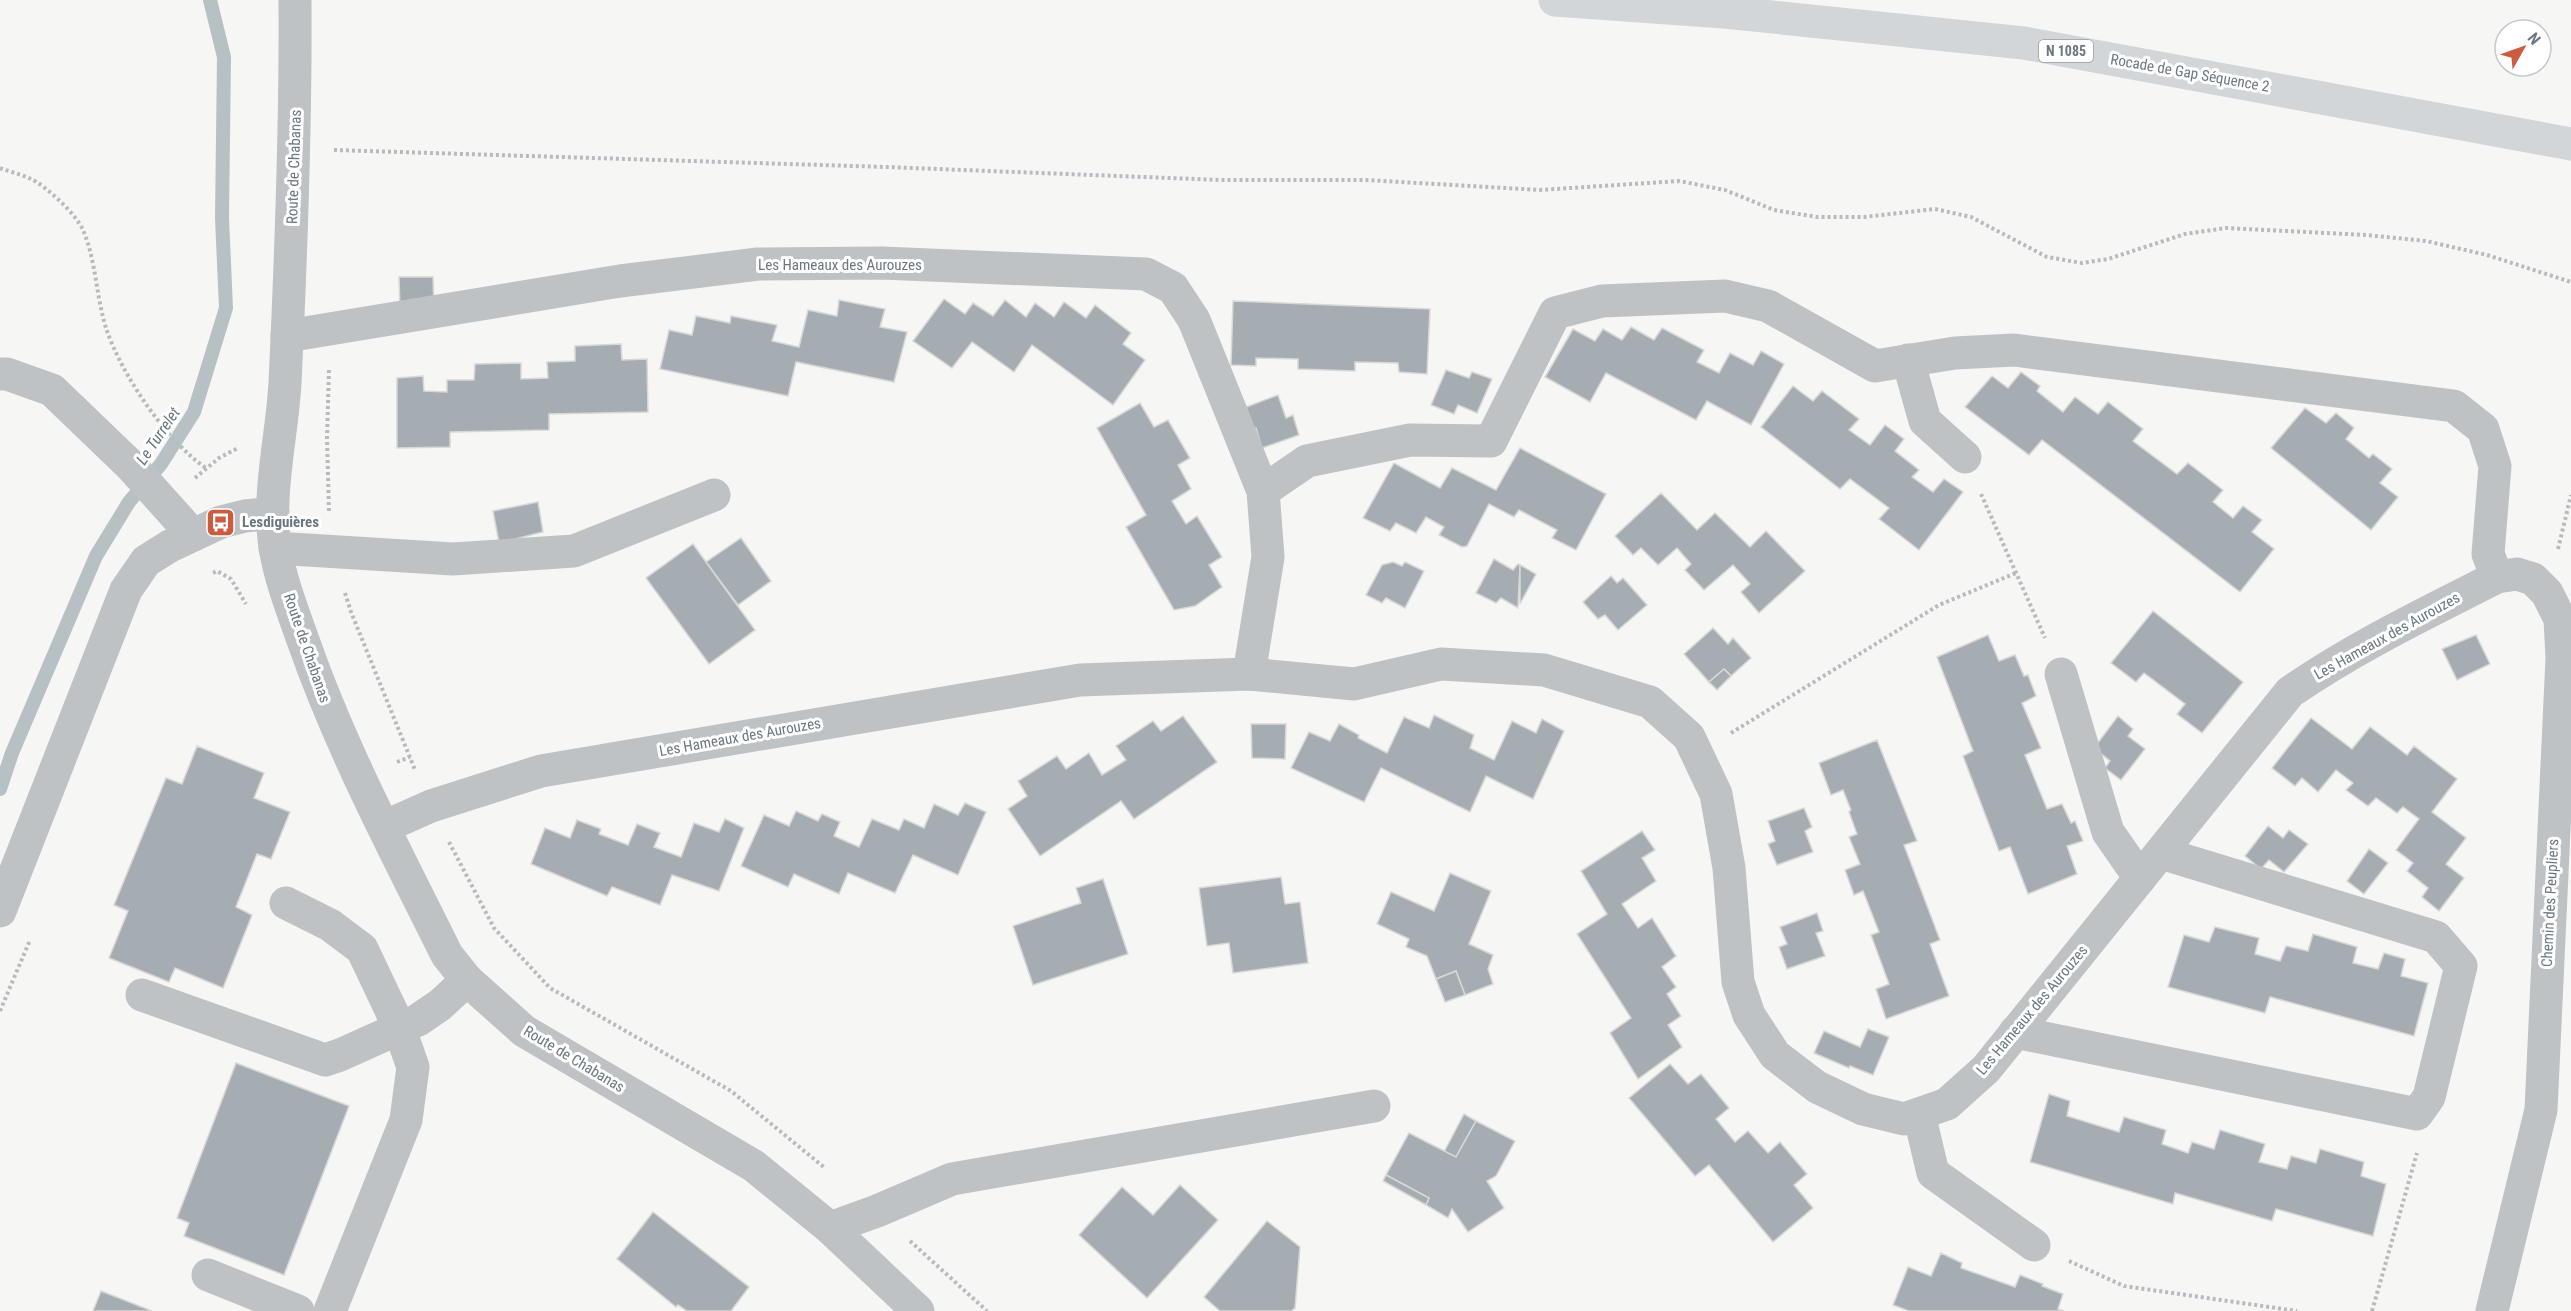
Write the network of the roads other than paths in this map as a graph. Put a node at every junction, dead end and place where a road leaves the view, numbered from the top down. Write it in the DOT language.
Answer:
graph roads {
  1 [pos="295,0"];
  2 [pos="1555,0"];
  3 [pos="2571,144"];
  4 [pos="287,336"];
  5 [pos="1908,360"];
  6 [pos="0,374"];
  7 [pos="1965,458"];
  8 [pos="1263,491"];
  9 [pos="714,495"];
  10 [pos="273,513"];
  11 [pos="193,535"];
  12 [pos="275,548"];
  13 [pos="2497,577"];
  14 [pos="2547,593"];
  15 [pos="1249,674"];
  16 [pos="2061,674"];
  17 [pos="384,827"];
  18 [pos="2161,853"];
  19 [pos="2140,878"];
  20 [pos="286,903"];
  21 [pos="0,911"];
  22 [pos="467,980"];
  23 [pos="142,994"];
  24 [pos="399,1027"];
  25 [pos="2015,1032"];
  26 [pos="1374,1106"];
  27 [pos="1919,1114"];
  28 [pos="830,1228"];
  29 [pos="2034,1245"];
  30 [pos="208,1275"];
  31 [pos="298,1311"];
  32 [pos="330,1311"];
  33 [pos="918,1311"];
  34 [pos="2492,1311"];
  1 -- 4 [label="street, Route de Chabanas"];
  2 -- 3 [label="main road, Rocade de Gap Séquence 2 / N 1085"];
  4 -- 8 [label="street, Les Hameaux des Aurouzes"];
  4 -- 10 [label="street, Route de Chabanas"];
  5 -- 7 [label="street"];
  5 -- 8 [label="street"];
  5 -- 13 [label="street"];
  6 -- 11 [label="street"];
  8 -- 15 [label="street, Les Hameaux des Aurouzes"];
  9 -- 12 [label="street"];
  10 -- 11 [label="street"];
  10 -- 12 [label="street, Route de Chabanas"];
  11 -- 21 [label="street"];
  12 -- 17 [label="street, Route de Chabanas"];
  13 -- 14 [label="street, Les Hameaux des Aurouzes"];
  13 -- 18 [label="street, Les Hameaux des Aurouzes"];
  14 -- 34 [label="street, Chemin des Peupliers"];
  15 -- 17 [label="street, Les Hameaux des Aurouzes"];
  15 -- 27 [label="street, Les Hameaux des Aurouzes"];
  16 -- 19 [label="street"];
  17 -- 22 [label="street, Route de Chabanas"];
  18 -- 19 [label="street, Les Hameaux des Aurouzes"];
  18 -- 25 [label="street"];
  19 -- 25 [label="street, Les Hameaux des Aurouzes"];
  20 -- 24 [label="street"];
  22 -- 24 [label="street"];
  22 -- 28 [label="street, Route de Chabanas"];
  23 -- 24 [label="street"];
  24 -- 32 [label="street"];
  25 -- 27 [label="street, Les Hameaux des Aurouzes"];
  26 -- 28 [label="street"];
  27 -- 29 [label="street"];
  28 -- 33 [label="street, Route de Chabanas"];
  30 -- 31 [label="street"];
}
